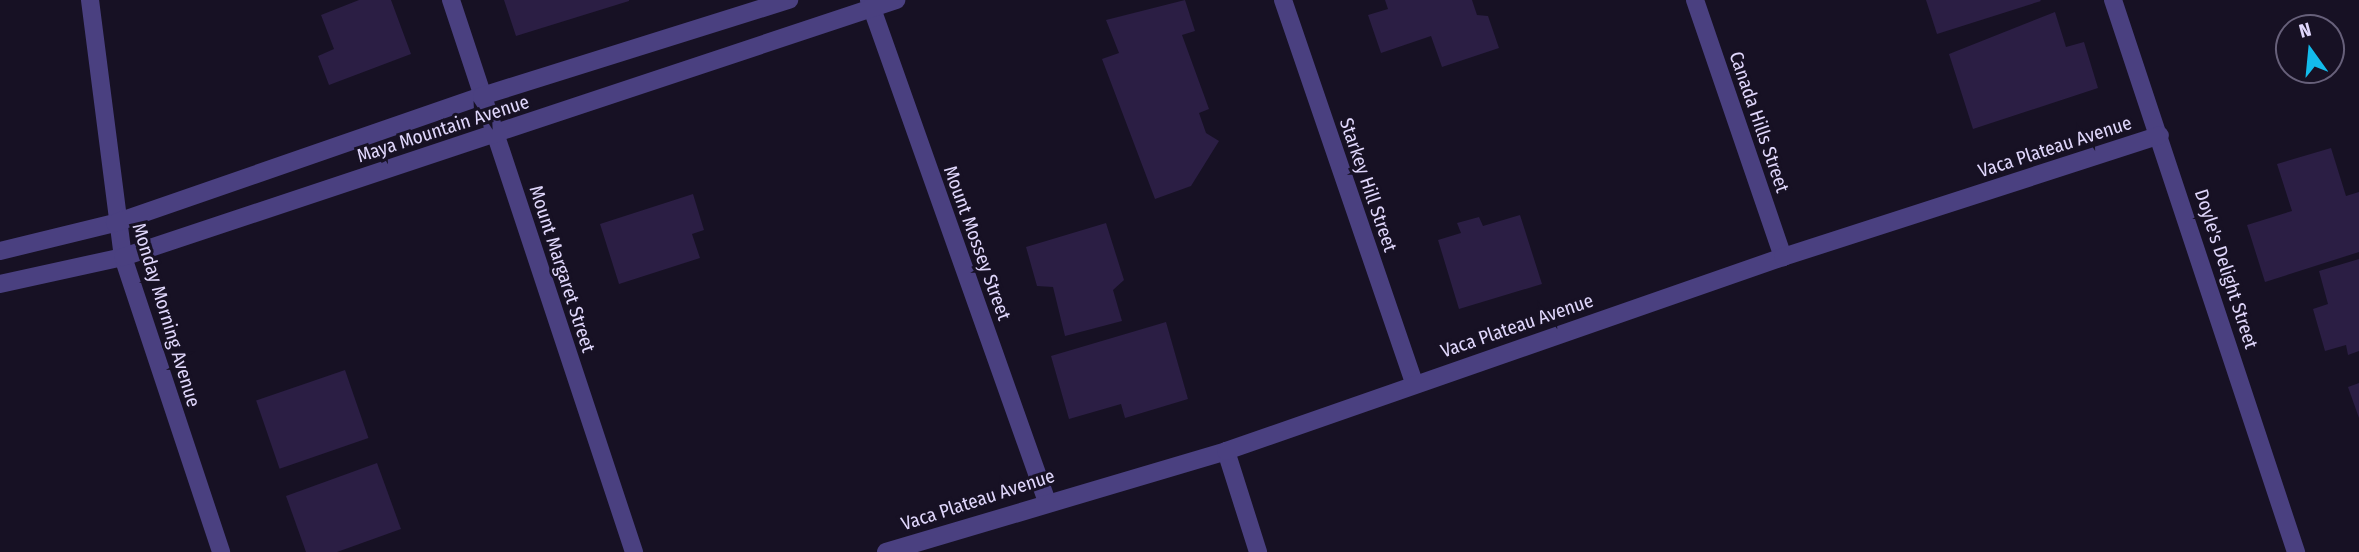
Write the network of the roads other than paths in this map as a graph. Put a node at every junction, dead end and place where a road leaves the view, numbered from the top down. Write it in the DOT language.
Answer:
graph roads {
  1 [pos="90,0"];
  2 [pos="451,0"];
  3 [pos="789,0"];
  4 [pos="896,0"];
  5 [pos="1283,0"];
  6 [pos="1695,0"];
  7 [pos="2113,0"];
  8 [pos="870,4"];
  9 [pos="482,96"];
  10 [pos="495,134"];
  11 [pos="2160,135"];
  12 [pos="115,223"];
  13 [pos="0,251"];
  14 [pos="123,257"];
  15 [pos="1783,257"];
  16 [pos="0,284"];
  17 [pos="1414,383"];
  18 [pos="1226,451"];
  19 [pos="1046,499"];
  20 [pos="221,552"];
  21 [pos="634,552"];
  22 [pos="886,552"];
  23 [pos="1258,552"];
  24 [pos="2296,552"];
  1 -- 12 [label="street, Monday Morning Avenue"];
  2 -- 9 [label="street, Mount Margaret Street"];
  3 -- 9 [label="street, Maya Mountain Avenue"];
  4 -- 8 [label="street, Maya Mountain Avenue"];
  5 -- 17 [label="street, Starkey Hill Street"];
  6 -- 15 [label="street, Canada Hills Street"];
  7 -- 11 [label="street, Doyle's Delight Street"];
  8 -- 10 [label="street, Maya Mountain Avenue"];
  8 -- 19 [label="street, Mount Mossey Street"];
  9 -- 10 [label="street, Mount Margaret Street"];
  9 -- 12 [label="street, Maya Mountain Avenue"];
  10 -- 14 [label="street, Maya Mountain Avenue"];
  10 -- 21 [label="street, Mount Margaret Street"];
  11 -- 15 [label="street, Vaca Plateau Avenue"];
  11 -- 24 [label="street, Doyle's Delight Street"];
  12 -- 13 [label="street, Maya Mountain Avenue"];
  12 -- 14 [label="street, Monday Morning Avenue"];
  14 -- 16 [label="street, Maya Mountain Avenue"];
  14 -- 20 [label="street, Monday Morning Avenue"];
  15 -- 17 [label="street, Vaca Plateau Avenue"];
  17 -- 18 [label="street, Vaca Plateau Avenue"];
  18 -- 19 [label="street, Vaca Plateau Avenue"];
  18 -- 23 [label="street"];
  19 -- 22 [label="street, Vaca Plateau Avenue"];
}
